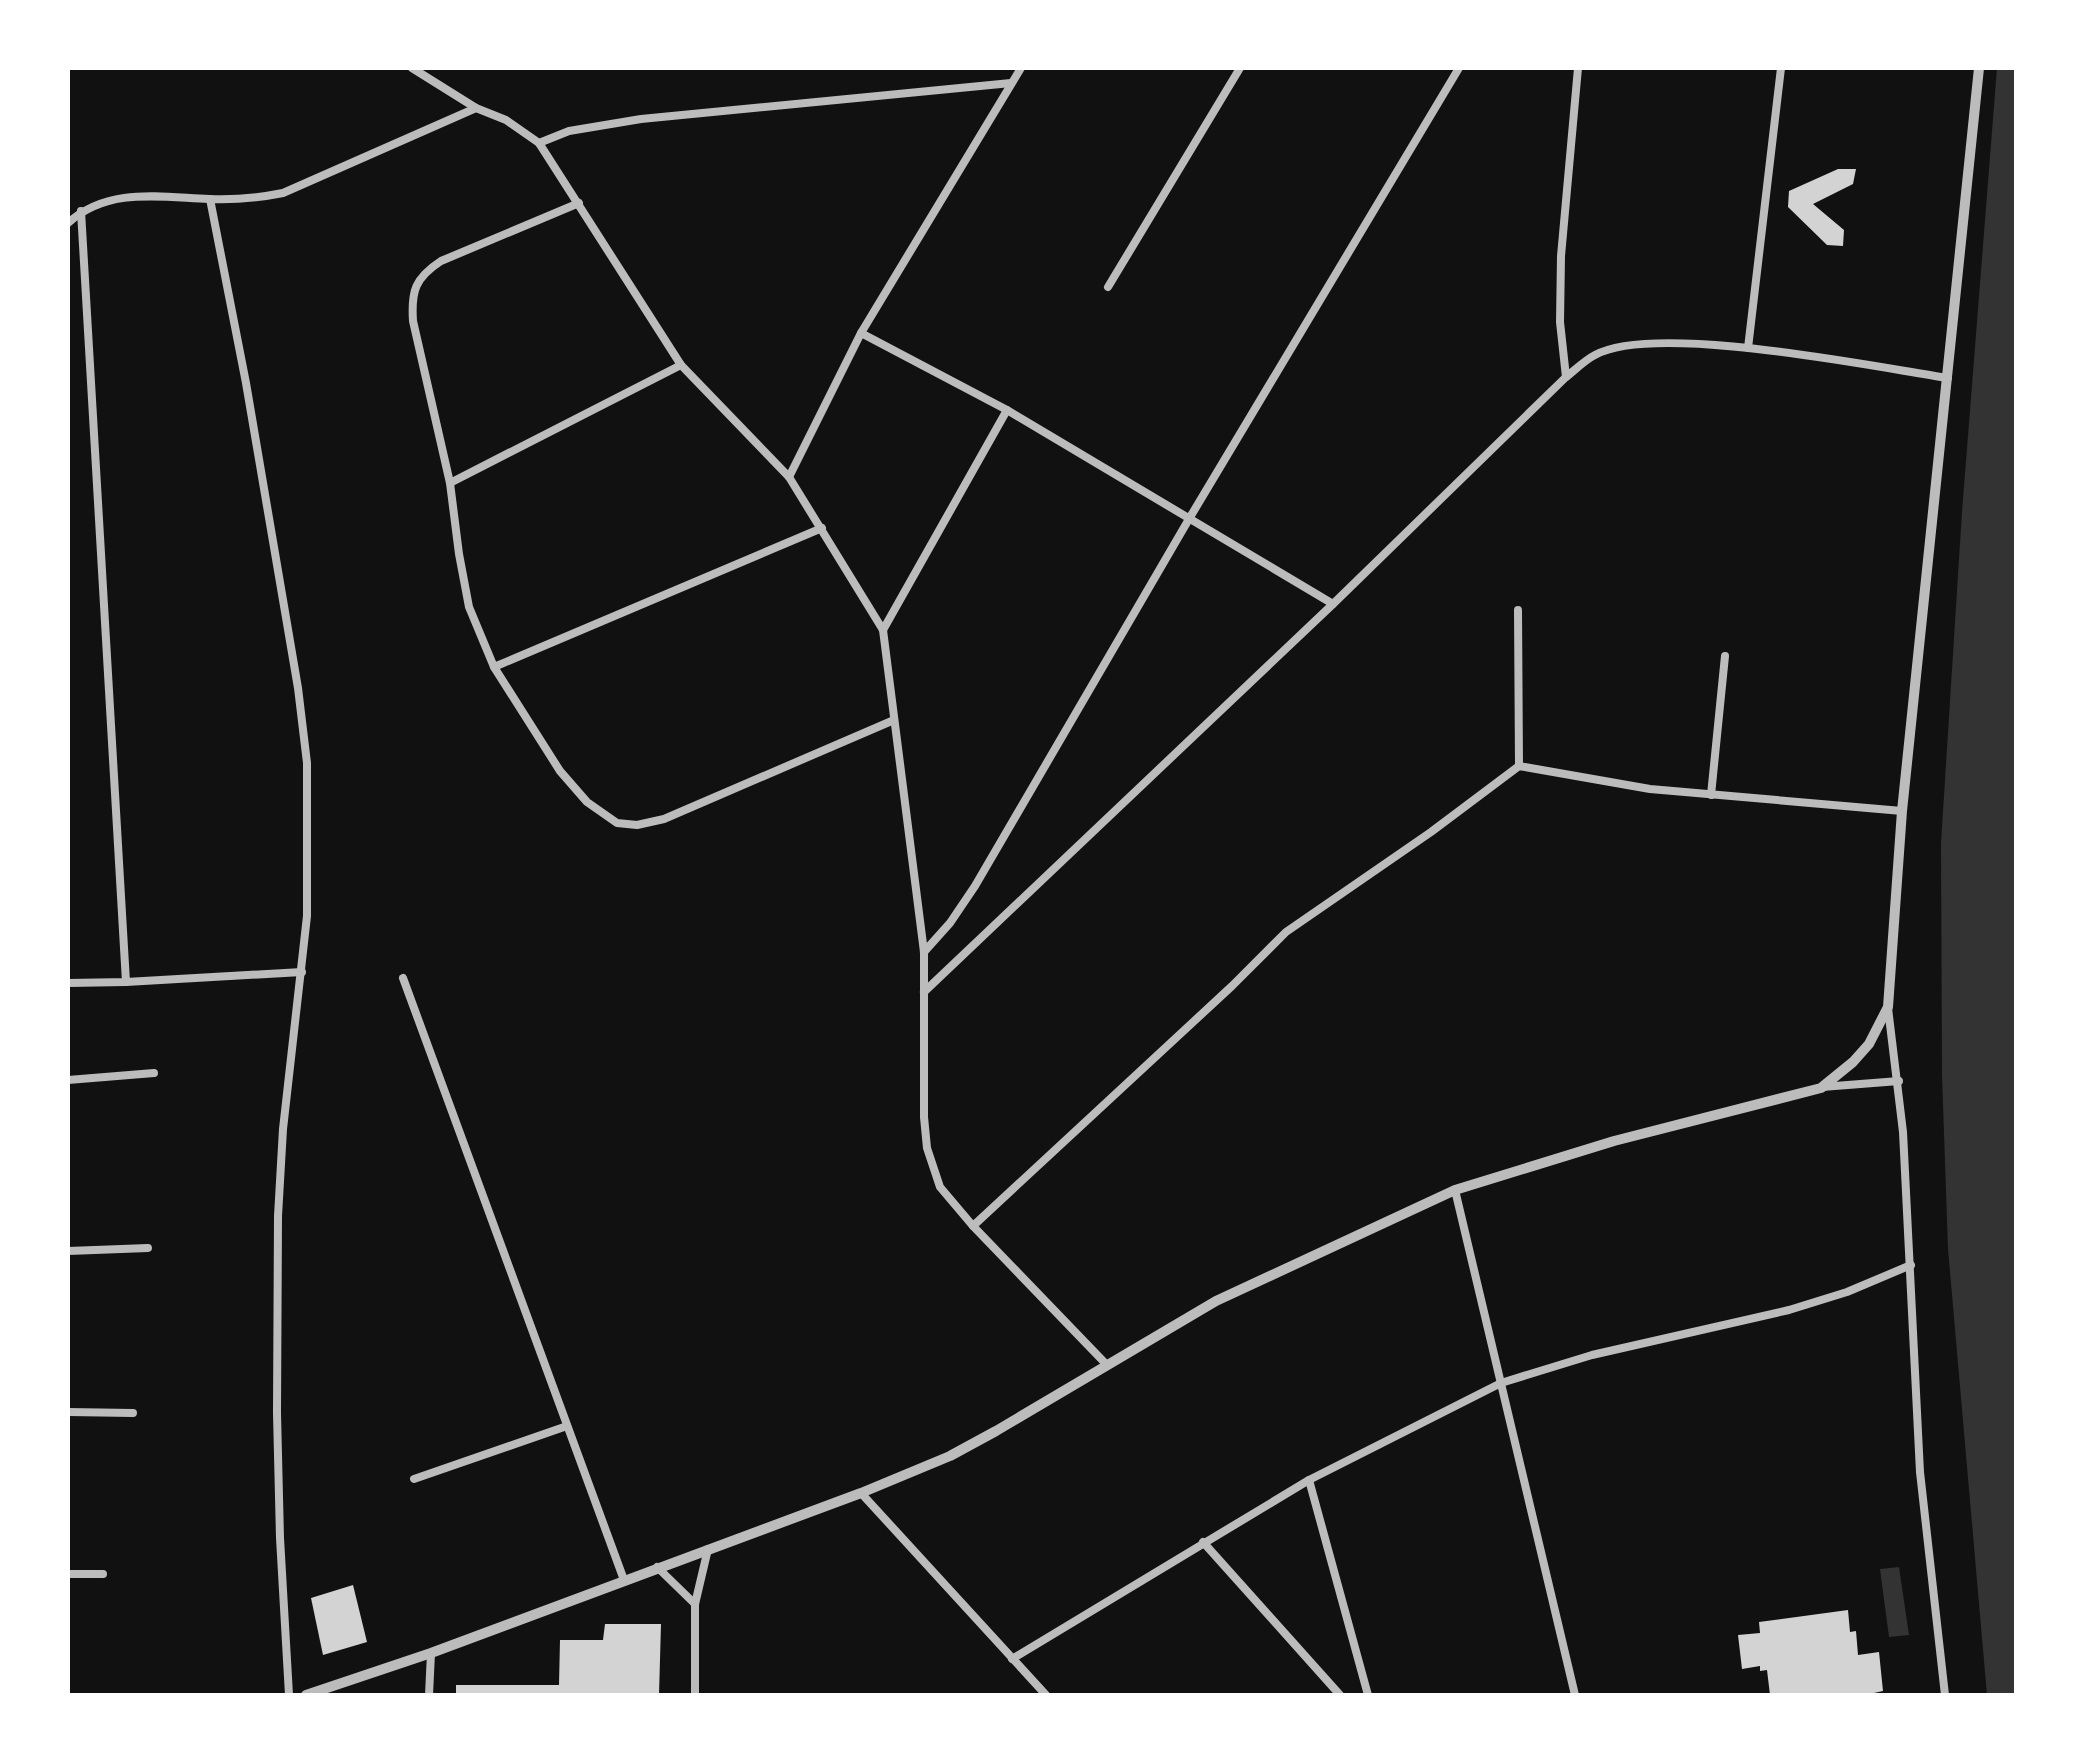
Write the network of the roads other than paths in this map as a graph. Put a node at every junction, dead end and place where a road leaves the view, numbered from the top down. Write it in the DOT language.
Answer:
graph roads {
  1 [pos="412,68"];
  2 [pos="1021,68"];
  3 [pos="1240,68"];
  4 [pos="1459,68"];
  5 [pos="1578,68"];
  6 [pos="1781,68"];
  7 [pos="1979,68"];
  8 [pos="1011,83"];
  9 [pos="476,108"];
  10 [pos="539,143"];
  11 [pos="210,199"];
  12 [pos="579,203"];
  13 [pos="81,211"];
  14 [pos="68,223"];
  15 [pos="1108,287"];
  16 [pos="861,333"];
  17 [pos="1748,348"];
  18 [pos="681,365"];
  19 [pos="1566,377"];
  20 [pos="1948,378"];
  21 [pos="1007,410"];
  22 [pos="789,477"];
  23 [pos="450,483"];
  24 [pos="1189,519"];
  25 [pos="822,528"];
  26 [pos="1333,604"];
  27 [pos="1518,610"];
  28 [pos="883,630"];
  29 [pos="1725,656"];
  30 [pos="494,667"];
  31 [pos="894,720"];
  32 [pos="1519,766"];
  33 [pos="1711,795"];
  34 [pos="1902,811"];
  35 [pos="924,952"];
  36 [pos="302,972"];
  37 [pos="403,978"];
  38 [pos="126,982"];
  39 [pos="68,983"];
  40 [pos="924,992"];
  41 [pos="1888,1007"];
  42 [pos="154,1073"];
  43 [pos="68,1080"];
  44 [pos="1899,1081"];
  45 [pos="1821,1088"];
  46 [pos="1455,1190"];
  47 [pos="973,1226"];
  48 [pos="148,1248"];
  49 [pos="68,1251"];
  50 [pos="1911,1265"];
  51 [pos="1106,1364"];
  52 [pos="1501,1383"];
  53 [pos="68,1412"];
  54 [pos="133,1413"];
  55 [pos="567,1426"];
  56 [pos="414,1479"];
  57 [pos="1309,1480"];
  58 [pos="861,1493"];
  59 [pos="1203,1542"];
  60 [pos="708,1549"];
  61 [pos="657,1567"];
  62 [pos="68,1574"];
  63 [pos="103,1574"];
  64 [pos="624,1580"];
  65 [pos="695,1604"];
  66 [pos="431,1653"];
  67 [pos="1012,1659"];
  68 [pos="289,1695"];
  69 [pos="306,1695"];
  70 [pos="429,1695"];
  71 [pos="695,1695"];
  72 [pos="1046,1695"];
  73 [pos="1340,1695"];
  74 [pos="1368,1695"];
  75 [pos="1575,1695"];
  76 [pos="1945,1695"];
  1 -- 9 [label="street"];
  2 -- 8 [label="street"];
  3 -- 15 [label="street"];
  4 -- 24 [label="street"];
  5 -- 19 [label="street"];
  6 -- 17 [label="street"];
  7 -- 20 [label="street"];
  8 -- 10 [label="street"];
  8 -- 16 [label="street"];
  9 -- 10 [label="street"];
  9 -- 11 [label="street"];
  10 -- 12 [label="street"];
  11 -- 13 [label="street"];
  11 -- 36 [label="street"];
  12 -- 18 [label="street"];
  12 -- 23 [label="street"];
  13 -- 14 [label="street"];
  13 -- 38 [label="street"];
  16 -- 21 [label="street"];
  16 -- 22 [label="street"];
  17 -- 19 [label="street"];
  17 -- 20 [label="street"];
  18 -- 22 [label="street"];
  18 -- 23 [label="street"];
  19 -- 26 [label="street"];
  20 -- 34 [label="street"];
  21 -- 24 [label="street"];
  21 -- 28 [label="street"];
  22 -- 25 [label="street"];
  23 -- 30 [label="street"];
  24 -- 26 [label="street"];
  24 -- 35 [label="street"];
  25 -- 28 [label="street"];
  25 -- 30 [label="street"];
  26 -- 40 [label="street"];
  27 -- 32 [label="street"];
  28 -- 31 [label="street"];
  29 -- 33 [label="street"];
  30 -- 31 [label="street"];
  31 -- 35 [label="street"];
  32 -- 33 [label="street"];
  32 -- 47 [label="street"];
  33 -- 34 [label="street"];
  34 -- 41 [label="street"];
  35 -- 40 [label="street"];
  36 -- 38 [label="street"];
  36 -- 68 [label="street"];
  37 -- 55 [label="street"];
  38 -- 39 [label="street"];
  40 -- 47 [label="street"];
  41 -- 44 [label="street"];
  41 -- 45 [label="street"];
  42 -- 43 [label="street"];
  44 -- 45 [label="street"];
  44 -- 50 [label="street"];
  45 -- 46 [label="street"];
  46 -- 51 [label="street"];
  46 -- 52 [label="street"];
  47 -- 51 [label="street"];
  48 -- 49 [label="street"];
  50 -- 52 [label="street"];
  50 -- 76 [label="street"];
  51 -- 58 [label="street"];
  52 -- 57 [label="street"];
  52 -- 75 [label="street"];
  53 -- 54 [label="street"];
  55 -- 56 [label="street"];
  55 -- 64 [label="street"];
  57 -- 59 [label="street"];
  57 -- 74 [label="street"];
  58 -- 60 [label="street"];
  58 -- 67 [label="street"];
  59 -- 67 [label="street"];
  59 -- 73 [label="street"];
  60 -- 61 [label="street"];
  60 -- 65 [label="street"];
  61 -- 64 [label="street"];
  61 -- 65 [label="street"];
  62 -- 63 [label="street"];
  64 -- 66 [label="street"];
  65 -- 71 [label="street"];
  66 -- 69 [label="street"];
  66 -- 70 [label="street"];
  67 -- 72 [label="street"];
}
